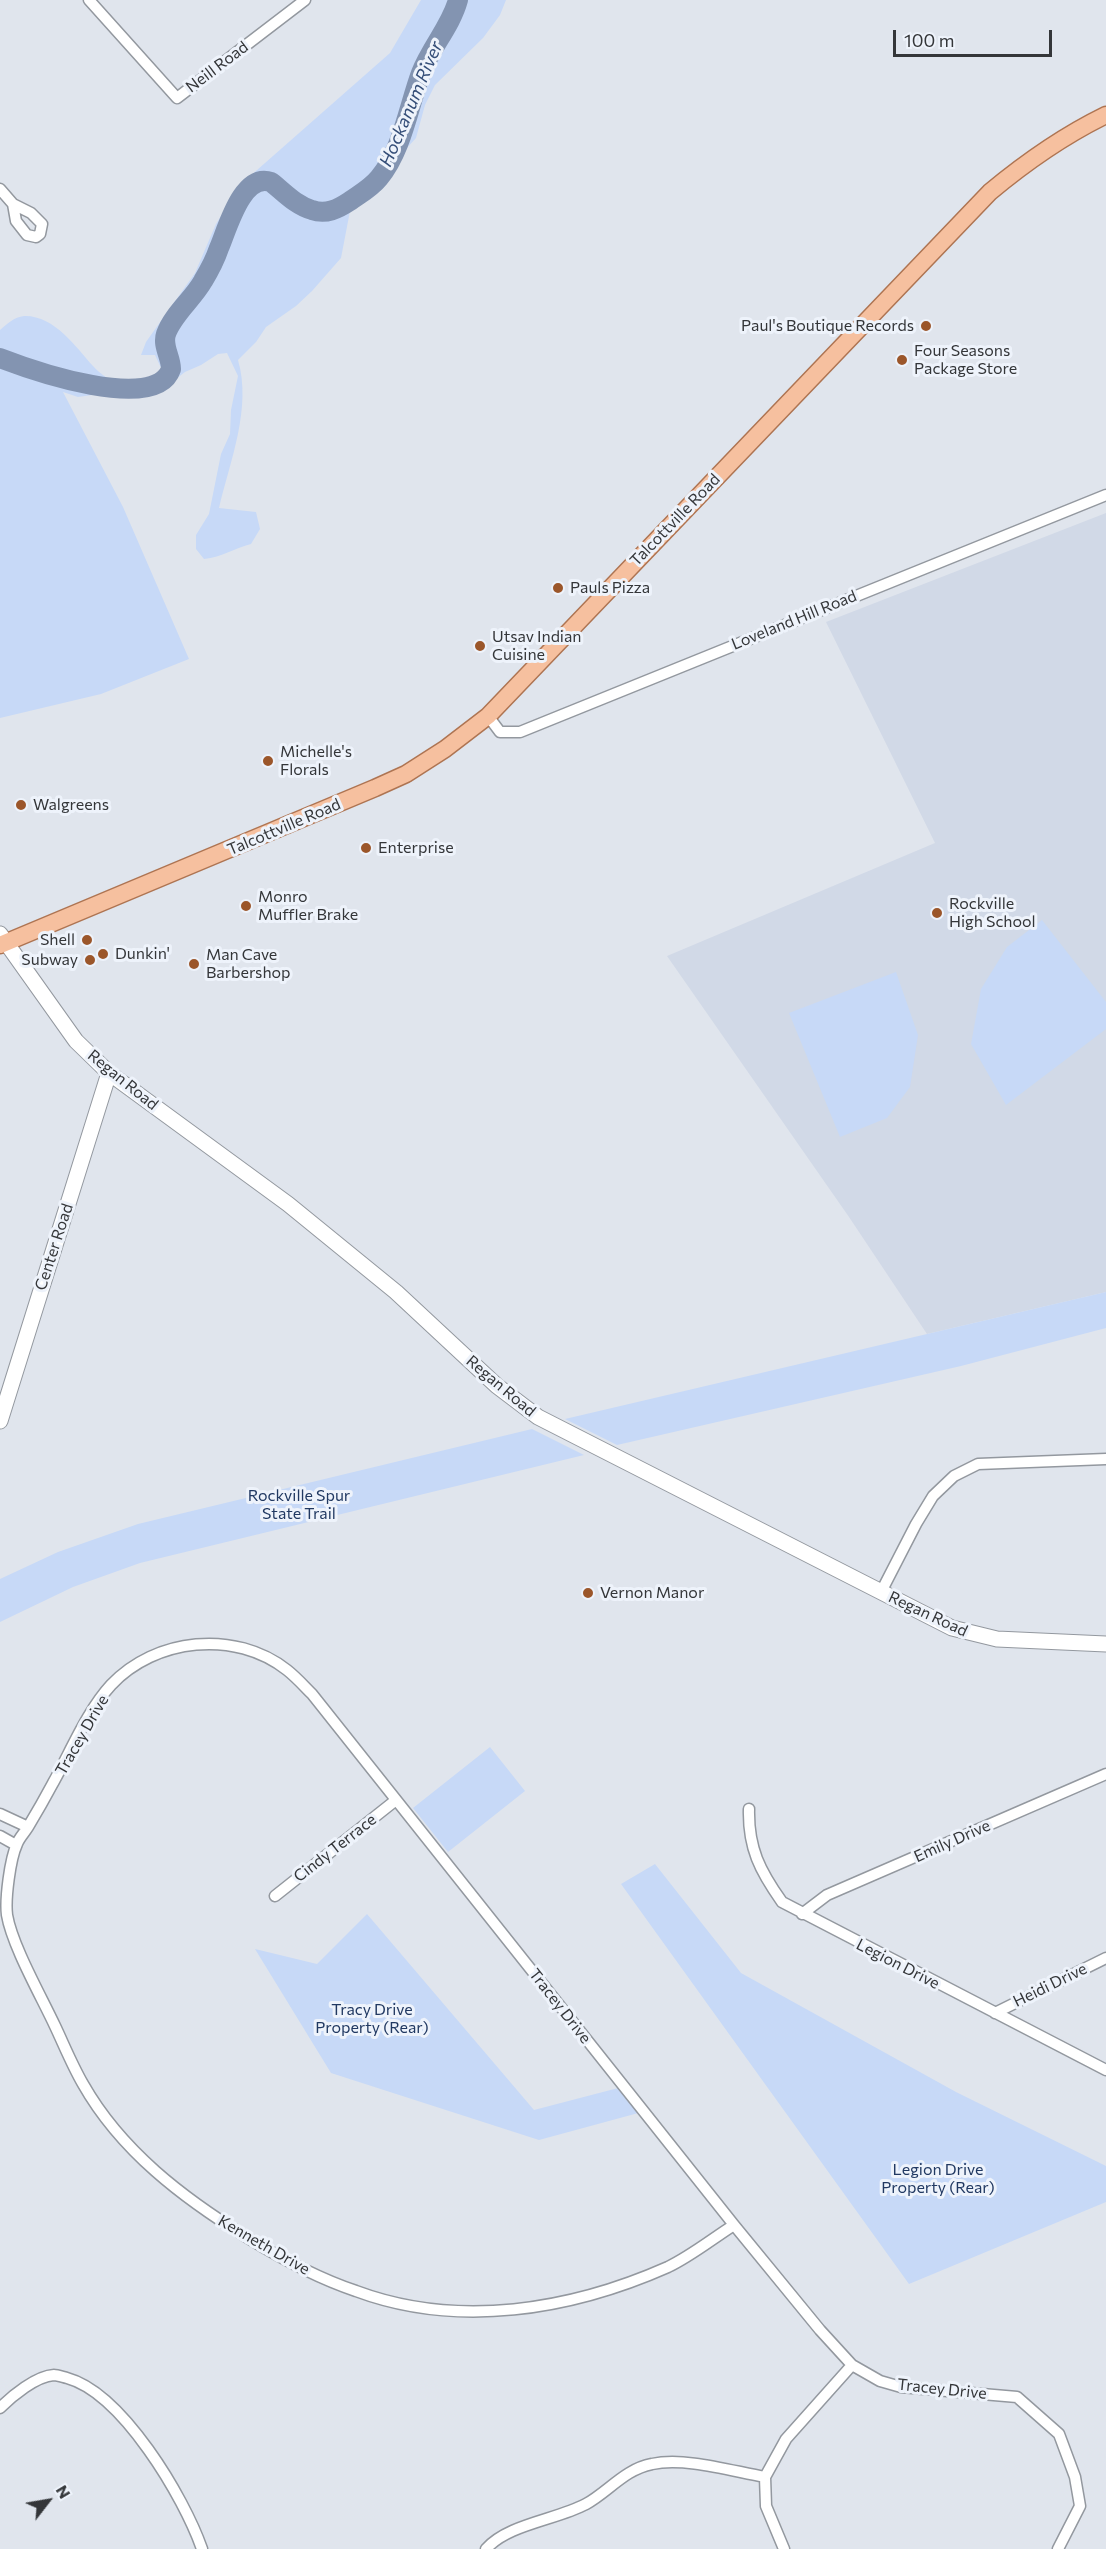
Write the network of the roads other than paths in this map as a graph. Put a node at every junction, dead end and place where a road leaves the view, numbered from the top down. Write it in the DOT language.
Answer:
graph roads {
  1 [pos="89,0"];
  2 [pos="304,0"];
  3 [pos="1106,115"];
  4 [pos="0,189"];
  5 [pos="13,204"];
  6 [pos="1106,495"];
  7 [pos="488,716"];
  8 [pos="2,941"];
  9 [pos="109,1073"];
  10 [pos="0,1421"];
  11 [pos="1106,1459"];
  12 [pos="881,1592"];
  13 [pos="1106,1644"];
  14 [pos="1106,1774"];
  15 [pos="396,1800"];
  16 [pos="749,1809"];
  17 [pos="0,1814"];
  18 [pos="28,1827"];
  19 [pos="0,1836"];
  20 [pos="16,1845"];
  21 [pos="275,1896"];
  22 [pos="802,1914"];
  23 [pos="1106,1958"];
  24 [pos="995,2013"];
  25 [pos="1106,2070"];
  26 [pos="734,2224"];
  27 [pos="852,2365"];
  28 [pos="0,2408"];
  29 [pos="765,2477"];
  30 [pos="202,2549"];
  31 [pos="486,2549"];
  32 [pos="784,2549"];
  33 [pos="1058,2549"];
  1 -- 2 [label="street, Neill Road"];
  3 -- 7 [label="main road, Talcottville Road"];
  4 -- 5 [label="street"];
  6 -- 7 [label="street, Loveland Hill Road"];
  7 -- 8 [label="main road, Talcottville Road"];
  8 -- 9 [label="street, Regan Road"];
  9 -- 10 [label="street, Center Road"];
  9 -- 12 [label="street, Regan Road"];
  11 -- 12 [label="street"];
  12 -- 13 [label="street, Regan Road"];
  14 -- 22 [label="street, Emily Drive"];
  15 -- 18 [label="street, Tracey Drive"];
  15 -- 21 [label="street, Cindy Terrace"];
  15 -- 26 [label="street, Tracey Drive"];
  16 -- 22 [label="street, Legion Drive"];
  17 -- 18 [label="street"];
  18 -- 20 [label="street, Tracey Drive"];
  19 -- 20 [label="street"];
  20 -- 26 [label="street, Kenneth Drive"];
  22 -- 24 [label="street, Legion Drive"];
  23 -- 24 [label="street, Heidi Drive"];
  24 -- 25 [label="street, Legion Drive"];
  26 -- 27 [label="street, Tracey Drive"];
  27 -- 29 [label="street"];
  27 -- 33 [label="street, Tracey Drive"];
  28 -- 30 [label="street"];
  29 -- 31 [label="street"];
  29 -- 32 [label="street"];
}
